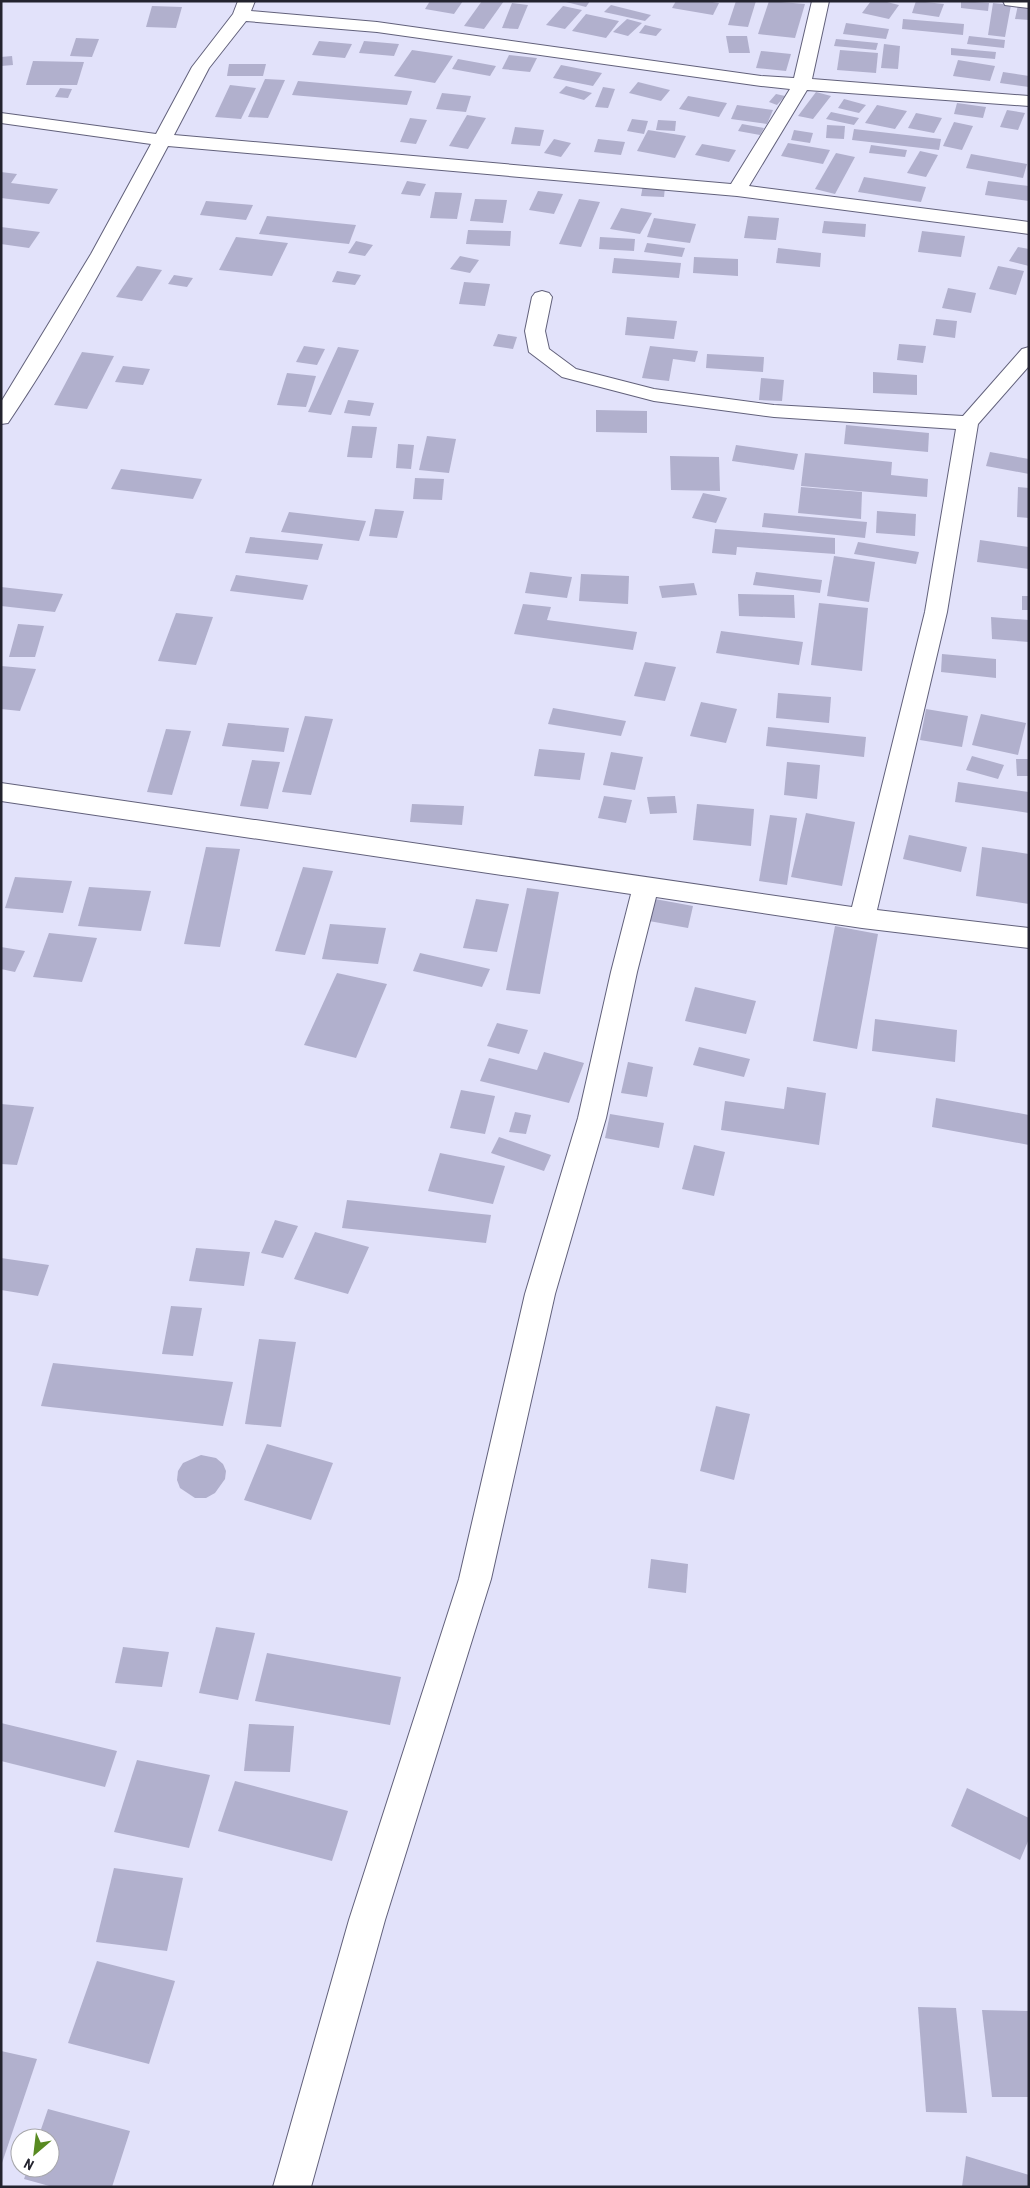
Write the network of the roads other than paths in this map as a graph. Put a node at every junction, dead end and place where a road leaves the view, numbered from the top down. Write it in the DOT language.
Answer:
graph roads {
  1 [pos="821,1"];
  2 [pos="1011,1"];
  3 [pos="1029,3"];
  4 [pos="244,8"];
  5 [pos="802,84"];
  6 [pos="1029,101"];
  7 [pos="1,118"];
  8 [pos="162,140"];
  9 [pos="737,190"];
  10 [pos="1029,228"];
  11 [pos="542,297"];
  12 [pos="1029,352"];
  13 [pos="1,418"];
  14 [pos="968,423"];
  15 [pos="1,792"];
  16 [pos="646,887"];
  17 [pos="862,918"];
  18 [pos="1029,938"];
  19 [pos="292,2187"];
  1 -- 5 [label="street"];
  2 -- 3 [label="street"];
  4 -- 5 [label="street"];
  4 -- 8 [label="street"];
  5 -- 6 [label="street"];
  5 -- 9 [label="street"];
  7 -- 8 [label="street"];
  8 -- 9 [label="street"];
  8 -- 13 [label="street"];
  9 -- 10 [label="street"];
  11 -- 14 [label="street"];
  12 -- 14 [label="street"];
  14 -- 17 [label="street"];
  15 -- 16 [label="street"];
  16 -- 17 [label="street"];
  16 -- 19 [label="street"];
  17 -- 18 [label="street"];
}
